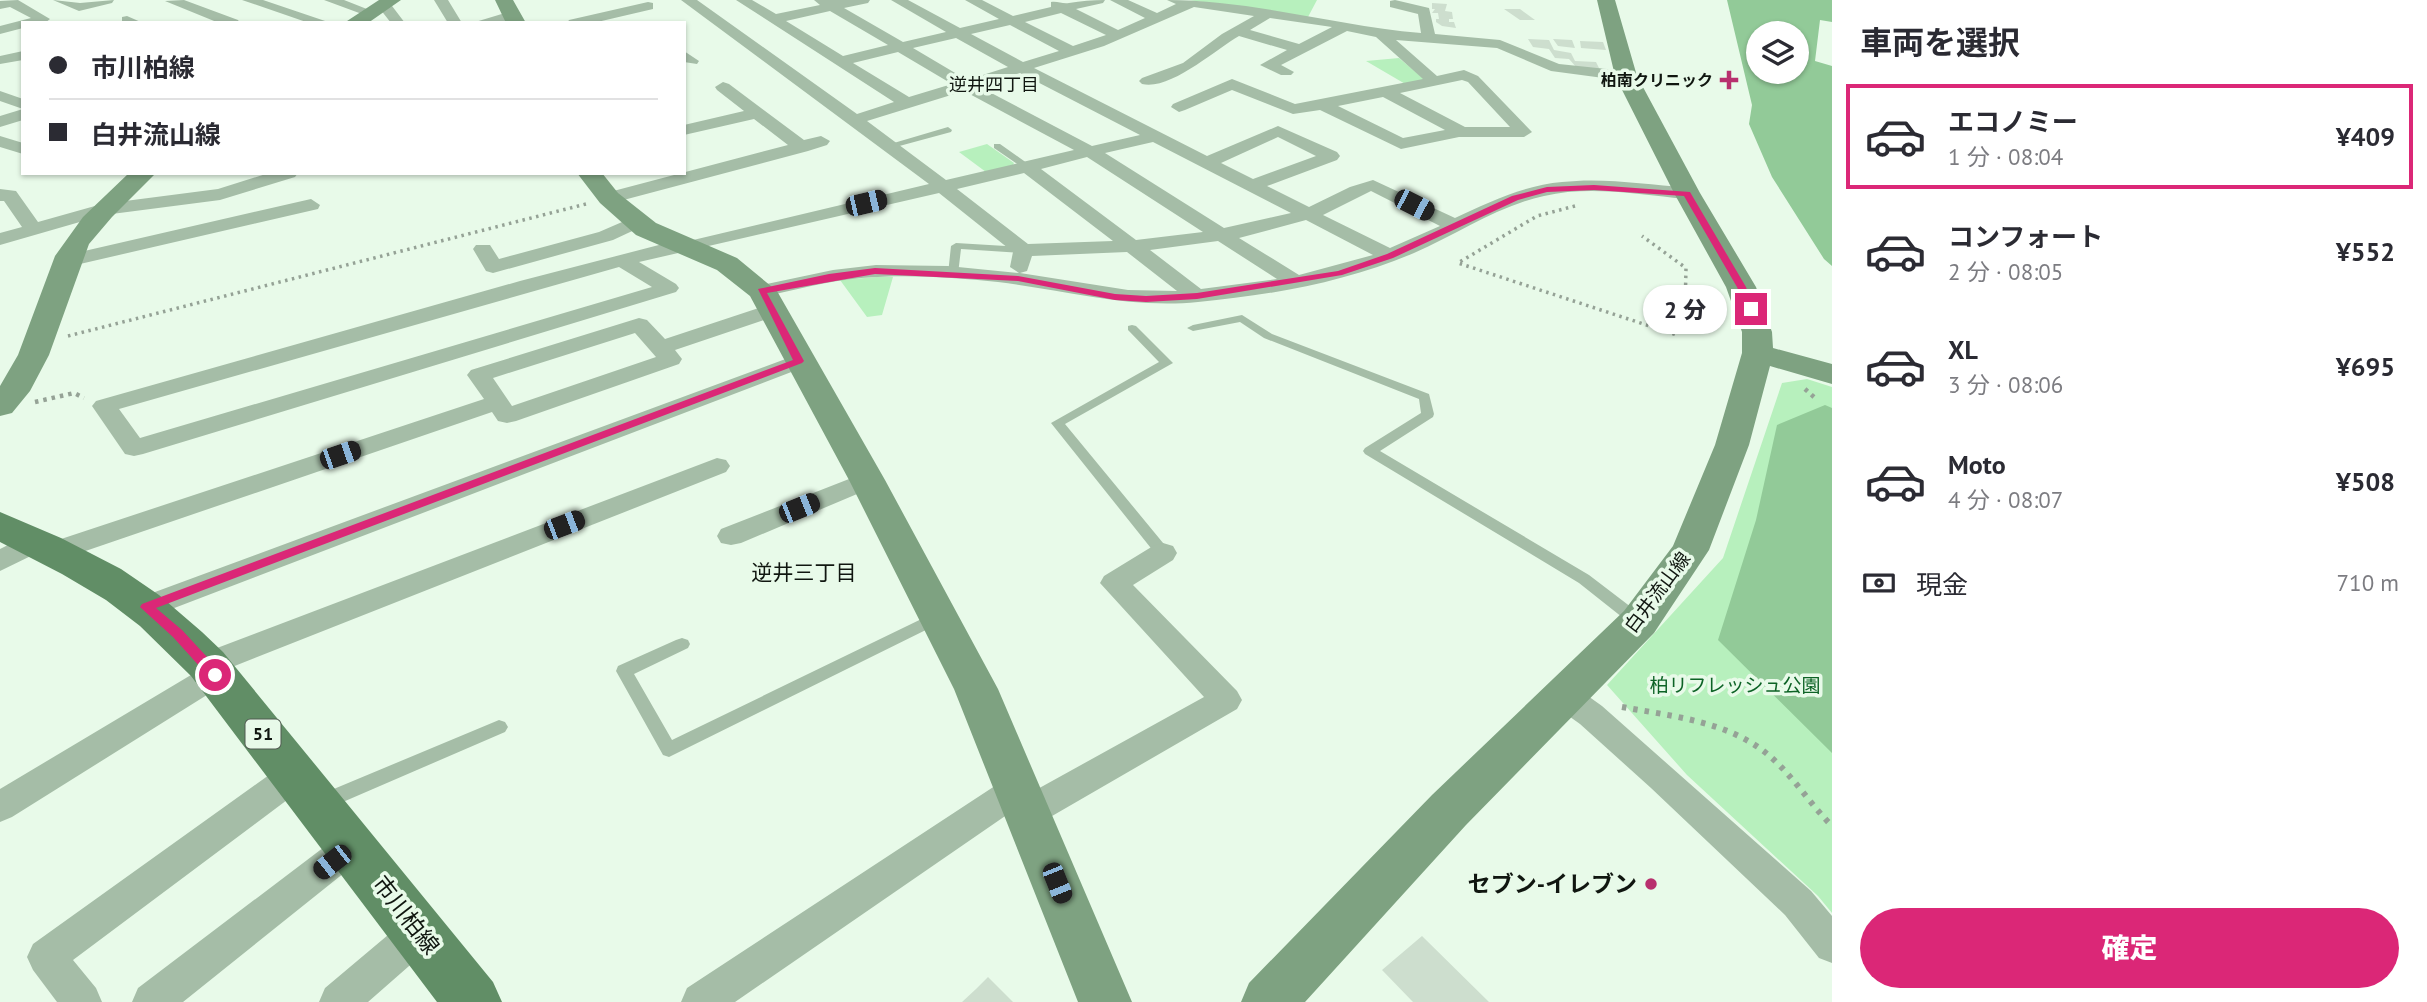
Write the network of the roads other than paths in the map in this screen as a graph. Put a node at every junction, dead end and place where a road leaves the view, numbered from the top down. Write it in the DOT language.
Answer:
graph roads {
  1 [pos="60,0"];
  2 [pos="107,0"];
  3 [pos="177,0"];
  4 [pos="249,0"];
  5 [pos="331,0"];
  6 [pos="441,0"];
  7 [pos="688,0"];
  8 [pos="743,0"];
  9 [pos="863,0"];
  10 [pos="898,0"];
  11 [pos="972,0"];
  12 [pos="1045,0"];
  13 [pos="1098,0"];
  14 [pos="1118,0"];
  15 [pos="1174,0"];
  16 [pos="1605,0"];
  17 [pos="9,2"];
  18 [pos="827,3"];
  19 [pos="1191,3"];
  20 [pos="1395,4"];
  21 [pos="648,6"];
  22 [pos="1062,8"];
  23 [pos="375,10"];
  24 [pos="511,13"];
  25 [pos="1267,14"];
  26 [pos="1157,18"];
  27 [pos="774,19"];
  28 [pos="1012,20"];
  29 [pos="36,21"];
  30 [pos="227,21"];
  31 [pos="317,21"];
  32 [pos="394,21"];
  33 [pos="454,21"];
  34 [pos="485,21"];
  35 [pos="583,21"];
  36 [pos="21,25"];
  37 [pos="1346,26"];
  38 [pos="0,30"];
  39 [pos="1238,31"];
  40 [pos="959,33"];
  41 [pos="1381,34"];
  42 [pos="1118,35"];
  43 [pos="1429,38"];
  44 [pos="901,47"];
  45 [pos="1300,49"];
  46 [pos="1073,52"];
  47 [pos="21,55"];
  48 [pos="0,60"];
  49 [pos="841,61"];
  50 [pos="1022,68"];
  51 [pos="1286,72"];
  52 [pos="1626,76"];
  53 [pos="1147,81"];
  54 [pos="1434,81"];
  55 [pos="965,85"];
  56 [pos="723,86"];
  57 [pos="1386,92"];
  58 [pos="0,96"];
  59 [pos="21,103"];
  60 [pos="907,103"];
  61 [pos="1322,105"];
  62 [pos="1179,107"];
  63 [pos="757,113"];
  64 [pos="21,115"];
  65 [pos="857,119"];
  66 [pos="0,122"];
  67 [pos="686,130"];
  68 [pos="948,130"];
  69 [pos="1462,132"];
  70 [pos="1156,136"];
  71 [pos="0,141"];
  72 [pos="821,141"];
  73 [pos="891,145"];
  74 [pos="997,146"];
  75 [pos="802,147"];
  76 [pos="21,148"];
  77 [pos="1089,151"];
  78 [pos="1208,162"];
  79 [pos="1026,166"];
  80 [pos="142,175"];
  81 [pos="282,175"];
  82 [pos="943,185"];
  83 [pos="1253,185"];
  84 [pos="1687,194"];
  85 [pos="0,195"];
  86 [pos="612,198"];
  87 [pos="311,205"];
  88 [pos="103,210"];
  89 [pos="1310,214"];
  90 [pos="1456,226"];
  91 [pos="33,228"];
  92 [pos="1220,234"];
  93 [pos="0,239"];
  94 [pos="1132,245"];
  95 [pos="684,246"];
  96 [pos="483,249"];
  97 [pos="1023,250"];
  98 [pos="1390,256"];
  99 [pos="68,261"];
  100 [pos="622,261"];
  101 [pos="953,274"];
  102 [pos="1018,278"];
  103 [pos="1295,282"];
  104 [pos="1197,296"];
  105 [pos="766,301"];
  106 [pos="416,319"];
  107 [pos="1132,328"];
  108 [pos="1193,328"];
  109 [pos="660,348"];
  110 [pos="1758,353"];
  111 [pos="441,357"];
  112 [pos="799,361"];
  113 [pos="1832,374"];
  114 [pos="495,403"];
  115 [pos="0,406"];
  116 [pos="717,466"];
  117 [pos="867,480"];
  118 [pos="731,536"];
  119 [pos="22,545"];
  120 [pos="1163,553"];
  121 [pos="146,607"];
  122 [pos="939,616"];
  123 [pos="1639,622"];
  124 [pos="682,644"];
  125 [pos="211,669"];
  126 [pos="1563,695"];
  127 [pos="499,727"];
  128 [pos="307,789"];
  129 [pos="1024,800"];
  130 [pos="0,807"];
  131 [pos="352,846"];
  132 [pos="420,932"];
  133 [pos="1832,946"];
  134 [pos="82,1002"];
  135 [pos="152,1002"];
  136 [pos="340,1002"];
  137 [pos="473,1002"];
  138 [pos="701,1002"];
  139 [pos="1105,1002"];
  140 [pos="1268,1002"];
  1 -- 2 [label="street"];
  3 -- 30 [label="street"];
  4 -- 31 [label="street"];
  5 -- 23 [label="street"];
  6 -- 33 [label="street"];
  7 -- 65 [label="street"];
  8 -- 27 [label="street"];
  9 -- 18 [label="street"];
  10 -- 40 [label="street"];
  11 -- 28 [label="street"];
  12 -- 22 [label="street"];
  13 -- 22 [label="street"];
  14 -- 26 [label="street"];
  15 -- 19 [label="street"];
  16 -- 52 [label="main road, 白井流山線"];
  17 -- 29 [label="street"];
  18 -- 27 [label="street"];
  18 -- 44 [label="street"];
  19 -- 25 [label="street"];
  19 -- 26 [label="street"];
  20 -- 43 [label="street"];
  21 -- 35 [label="street"];
  22 -- 28 [label="street"];
  22 -- 42 [label="street"];
  23 -- 32 [label="street"];
  24 -- 34 [label="street"];
  25 -- 37 [label="street"];
  25 -- 39 [label="street"];
  26 -- 42 [label="street"];
  27 -- 49 [label="street"];
  28 -- 40 [label="street"];
  28 -- 46 [label="street"];
  36 -- 38 [label="street"];
  37 -- 41 [label="street"];
  37 -- 45 [label="street"];
  39 -- 45 [label="street"];
  39 -- 53 [label="street"];
  40 -- 44 [label="street"];
  40 -- 50 [label="street"];
  41 -- 43 [label="street"];
  41 -- 54 [label="street"];
  42 -- 46 [label="street"];
  43 -- 52 [label="street"];
  44 -- 49 [label="street"];
  44 -- 55 [label="street"];
  45 -- 51 [label="street"];
  46 -- 50 [label="street"];
  47 -- 48 [label="street"];
  49 -- 60 [label="street"];
  50 -- 55 [label="street"];
  50 -- 70 [label="street"];
  52 -- 84 [label="main road, 白井流山線"];
  54 -- 57 [label="street"];
  54 -- 69 [label="street"];
  55 -- 60 [label="street"];
  55 -- 77 [label="street"];
  56 -- 63 [label="street"];
  57 -- 61 [label="street"];
  57 -- 69 [label="street"];
  58 -- 59 [label="street"];
  60 -- 65 [label="street"];
  61 -- 62 [label="street"];
  61 -- 69 [label="street"];
  63 -- 67 [label="street"];
  63 -- 75 [label="street"];
  64 -- 66 [label="street"];
  65 -- 73 [label="street"];
  68 -- 73 [label="lane"];
  70 -- 77 [label="street"];
  70 -- 78 [label="street"];
  71 -- 76 [label="street"];
  72 -- 75 [label="street"];
  73 -- 82 [label="street"];
  74 -- 79 [label="lane"];
  75 -- 86 [label="street"];
  77 -- 79 [label="street"];
  77 -- 92 [label="street"];
  78 -- 83 [label="street"];
  78 -- 83 [label="street"];
  79 -- 82 [label="street"];
  79 -- 94 [label="street"];
  80 -- 88 [label="main road"];
  81 -- 88 [label="street"];
  82 -- 95 [label="street"];
  82 -- 97 [label="street"];
  83 -- 89 [label="street"];
  84 -- 90 [label="street"];
  84 -- 110 [label="main road, 白井流山線"];
  85 -- 91 [label="street"];
  86 -- 95 [label="main road"];
  86 -- 96 [label="street"];
  87 -- 99 [label="street"];
  88 -- 91 [label="street"];
  88 -- 99 [label="main road"];
  89 -- 90 [label="street"];
  89 -- 92 [label="street"];
  89 -- 98 [label="street"];
  90 -- 98 [label="street"];
  91 -- 93 [label="street"];
  92 -- 94 [label="street"];
  92 -- 103 [label="street"];
  94 -- 97 [label="street"];
  94 -- 104 [label="street"];
  95 -- 100 [label="street"];
  95 -- 105 [label="main road"];
  97 -- 101 [label="lane"];
  97 -- 102 [label="street"];
  98 -- 103 [label="street"];
  99 -- 115 [label="main road"];
  100 -- 106 [label="street"];
  100 -- 111 [label="street"];
  101 -- 102 [label="street"];
  101 -- 105 [label="street"];
  102 -- 104 [label="street"];
  103 -- 104 [label="street"];
  105 -- 109 [label="street"];
  105 -- 112 [label="main road"];
  106 -- 111 [label="street"];
  106 -- 111 [label="street"];
  107 -- 120 [label="lane"];
  108 -- 123 [label="lane"];
  109 -- 114 [label="street"];
  109 -- 114 [label="street"];
  110 -- 113 [label="main road"];
  110 -- 123 [label="main road, 白井流山線"];
  112 -- 117 [label="main road"];
  112 -- 121 [label="street"];
  114 -- 119 [label="street"];
  116 -- 125 [label="street"];
  117 -- 118 [label="street"];
  117 -- 122 [label="main road"];
  119 -- 121 [label="main road, 市川柏線 / 51"];
  120 -- 129 [label="street"];
  121 -- 125 [label="main road, 市川柏線 / 51"];
  122 -- 124 [label="lane"];
  122 -- 129 [label="main road"];
  123 -- 126 [label="main road, 白井流山線"];
  125 -- 128 [label="main road, 市川柏線 / 51"];
  125 -- 130 [label="street"];
  126 -- 133 [label="street"];
  126 -- 140 [label="main road, 白井流山線"];
  127 -- 128 [label="lane"];
  128 -- 131 [label="main road, 市川柏線 / 51"];
  128 -- 134 [label="street"];
  129 -- 138 [label="street"];
  129 -- 139 [label="main road"];
  131 -- 132 [label="main road, 市川柏線 / 51"];
  131 -- 135 [label="street"];
  132 -- 136 [label="street"];
  132 -- 137 [label="main road, 市川柏線 / 51"];
}
